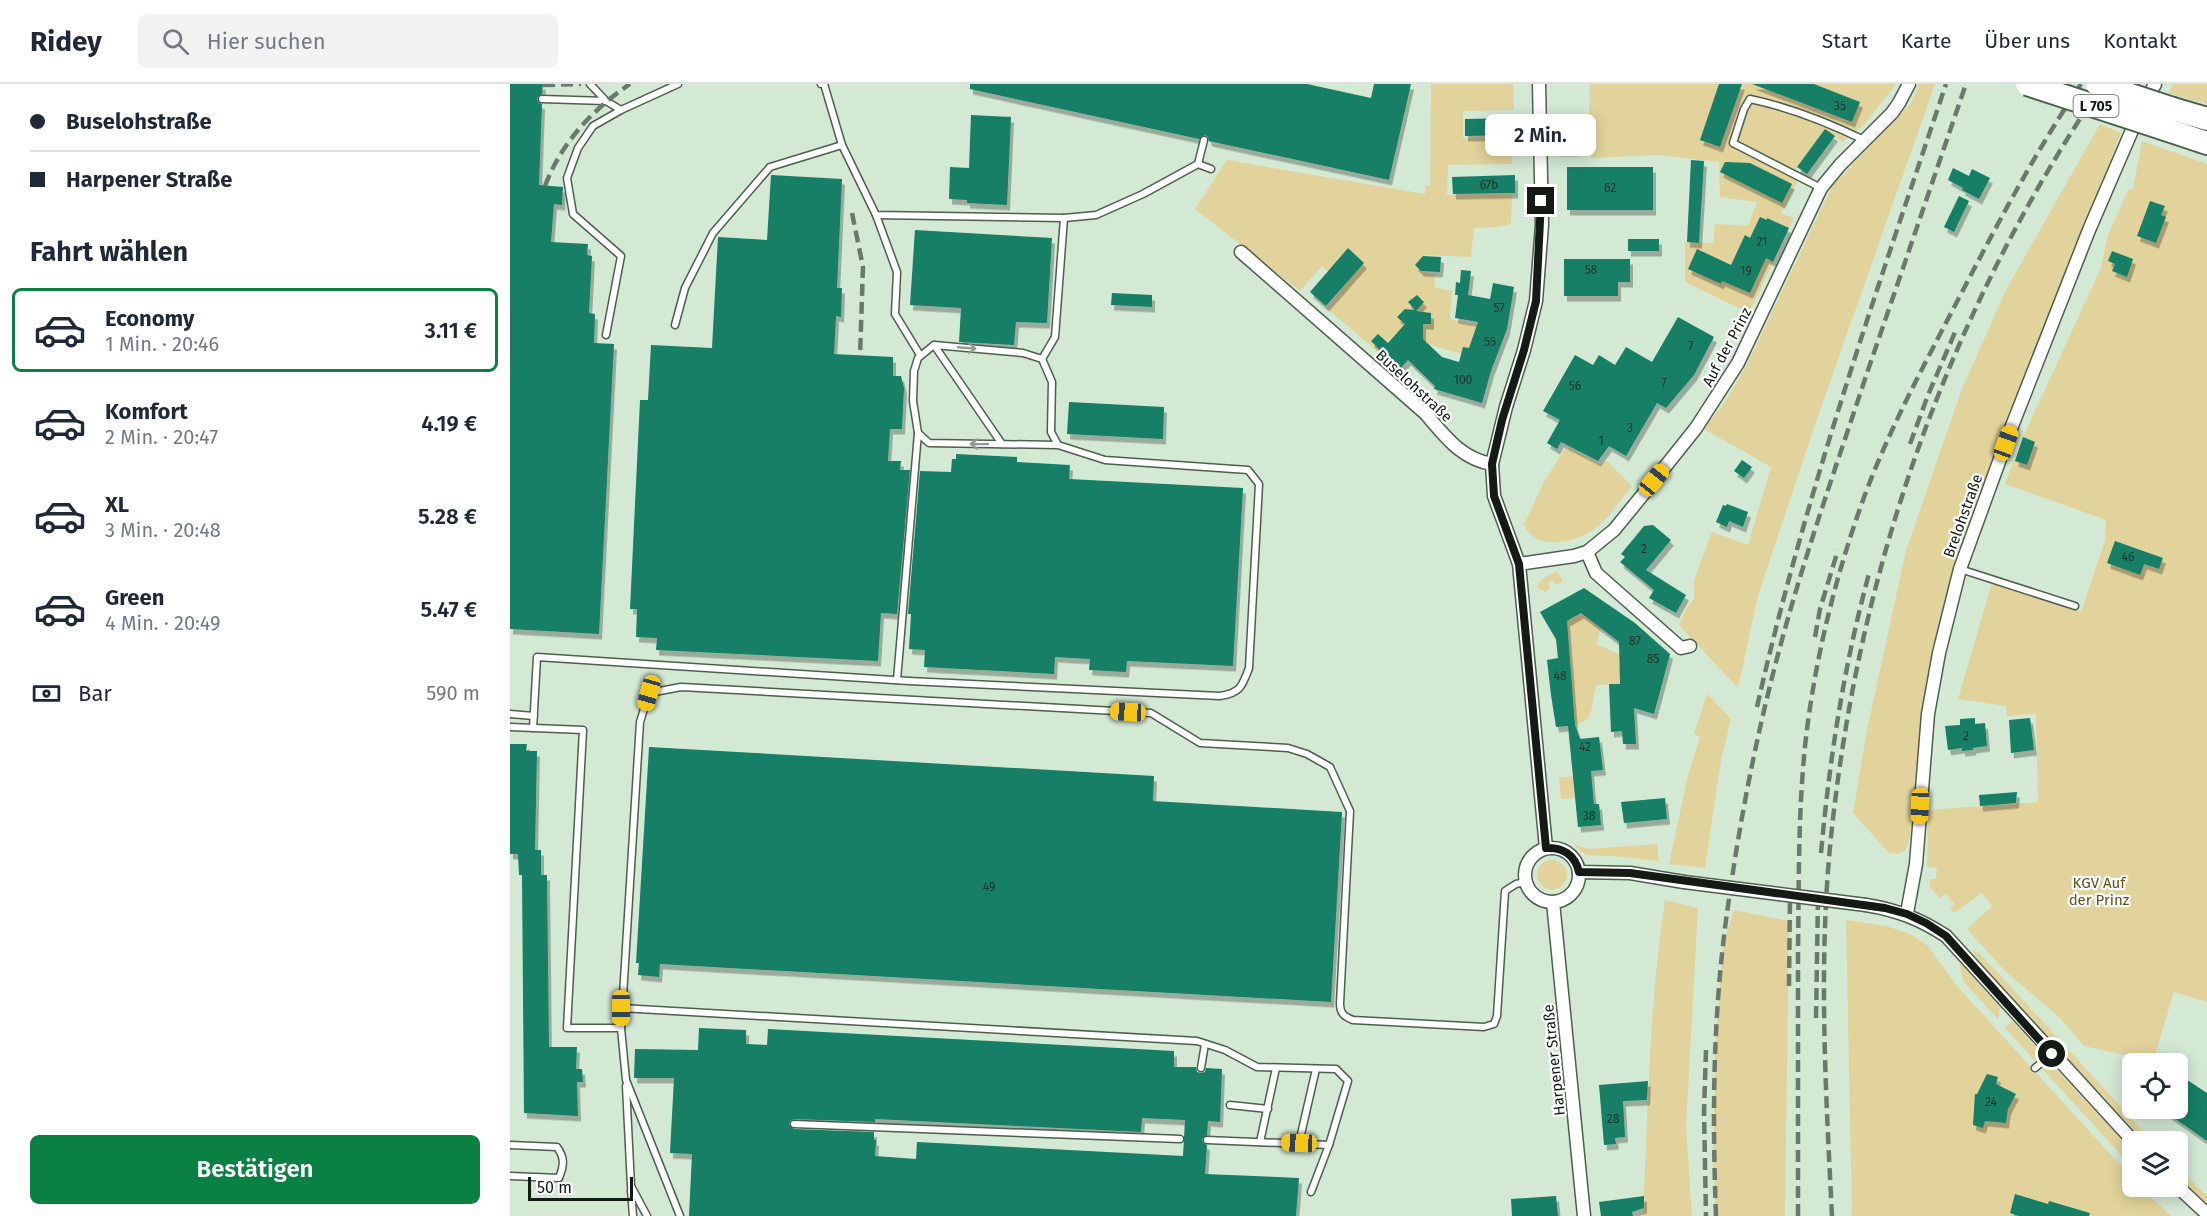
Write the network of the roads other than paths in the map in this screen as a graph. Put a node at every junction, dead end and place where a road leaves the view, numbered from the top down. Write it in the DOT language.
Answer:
graph roads {
  1 [pos="590,84"];
  2 [pos="678,84"];
  3 [pos="822,84"];
  4 [pos="1539,84"];
  5 [pos="1909,84"];
  6 [pos="2028,84"];
  7 [pos="2097,84"];
  8 [pos="2155,84"];
  9 [pos="542,99"];
  10 [pos="606,101"];
  11 [pos="621,110"];
  12 [pos="2169,119"];
  13 [pos="2207,119"];
  14 [pos="1204,140"];
  15 [pos="1865,140"];
  16 [pos="2207,143"];
  17 [pos="842,145"];
  18 [pos="1198,164"];
  19 [pos="1211,169"];
  20 [pos="1821,188"];
  21 [pos="876,216"];
  22 [pos="1064,218"];
  23 [pos="1241,252"];
  24 [pos="675,325"];
  25 [pos="606,335"];
  26 [pos="934,345"];
  27 [pos="920,355"];
  28 [pos="1041,359"];
  29 [pos="918,433"];
  30 [pos="1002,444"];
  31 [pos="1058,445"];
  32 [pos="1492,464"];
  33 [pos="1587,552"];
  34 [pos="1519,564"];
  35 [pos="1960,569"];
  36 [pos="2075,606"];
  37 [pos="1690,646"];
  38 [pos="897,680"];
  39 [pos="510,714"];
  40 [pos="534,716"];
  41 [pos="510,728"];
  42 [pos="533,728"];
  43 [pos="1546,848"];
  44 [pos="1579,872"];
  45 [pos="1526,882"];
  46 [pos="1553,902"];
  47 [pos="1907,914"];
  48 [pos="621,1008"];
  49 [pos="621,1028"];
  50 [pos="1205,1044"];
  51 [pos="2052,1054"];
  52 [pos="1201,1068"];
  53 [pos="1276,1068"];
  54 [pos="2035,1068"];
  55 [pos="1316,1069"];
  56 [pos="626,1080"];
  57 [pos="1230,1105"];
  58 [pos="1268,1109"];
  59 [pos="795,1124"];
  60 [pos="2124,1131"];
  61 [pos="1180,1139"];
  62 [pos="1207,1140"];
  63 [pos="1260,1142"];
  64 [pos="1299,1143"];
  65 [pos="510,1145"];
  66 [pos="1329,1145"];
  67 [pos="510,1176"];
  68 [pos="631,1186"];
  69 [pos="1311,1192"];
  70 [pos="2188,1196"];
  71 [pos="2207,1214"];
  72 [pos="633,1216"];
  73 [pos="647,1216"];
  74 [pos="680,1216"];
  75 [pos="1584,1216"];
  1 -- 10 [label="lane"];
  2 -- 11 [label="lane"];
  3 -- 17 [label="lane"];
  4 -- 32 [label="street"];
  5 -- 15 [label="street, Auf der Prinz"];
  6 -- 12 [label="highway, L 705, bridge"];
  7 -- 12 [label="highway, L 705, bridge"];
  8 -- 35 [label="street, Brelohstraße"];
  9 -- 10 [label="lane"];
  10 -- 11 [label="lane"];
  11 -- 25 [label="lane"];
  12 -- 13 [label="highway, L 705"];
  12 -- 16 [label="highway, L 705"];
  14 -- 18 [label="lane"];
  15 -- 20 [label="street, Auf der Prinz"];
  15 -- 20 [label="lane"];
  17 -- 21 [label="lane"];
  17 -- 24 [label="lane"];
  18 -- 19 [label="lane"];
  18 -- 22 [label="lane"];
  20 -- 33 [label="street, Auf der Prinz"];
  21 -- 22 [label="lane"];
  21 -- 27 [label="lane"];
  22 -- 28 [label="lane"];
  23 -- 32 [label="street, Buselohstraße"];
  26 -- 27 [label="lane"];
  26 -- 28 [label="lane, one-way"];
  26 -- 30 [label="lane"];
  27 -- 29 [label="lane"];
  28 -- 31 [label="lane"];
  30 -- 29 [label="lane, one-way"];
  29 -- 38 [label="lane"];
  30 -- 31 [label="lane"];
  31 -- 38 [label="lane"];
  32 -- 34 [label="street"];
  33 -- 34 [label="street, Auf der Prinz"];
  33 -- 37 [label="street"];
  34 -- 43 [label="street"];
  35 -- 36 [label="lane"];
  35 -- 47 [label="street, Brelohstraße"];
  38 -- 40 [label="lane"];
  39 -- 40 [label="lane"];
  40 -- 42 [label="lane"];
  41 -- 42 [label="lane"];
  42 -- 49 [label="lane"];
  43 -- 44 [label="street"];
  43 -- 45 [label="street"];
  44 -- 46 [label="street"];
  44 -- 47 [label="street, bridge"];
  45 -- 46 [label="street"];
  45 -- 48 [label="lane"];
  46 -- 75 [label="street, Harpener Straße"];
  47 -- 51 [label="street"];
  48 -- 49 [label="lane"];
  48 -- 50 [label="lane"];
  49 -- 56 [label="lane"];
  50 -- 52 [label="lane"];
  50 -- 53 [label="lane"];
  51 -- 54 [label="lane"];
  51 -- 60 [label="street"];
  53 -- 55 [label="lane"];
  53 -- 58 [label="lane"];
  55 -- 64 [label="lane"];
  55 -- 66 [label="lane"];
  56 -- 68 [label="lane"];
  56 -- 74 [label="lane"];
  57 -- 58 [label="lane"];
  58 -- 63 [label="lane"];
  59 -- 61 [label="lane"];
  62 -- 63 [label="lane"];
  63 -- 64 [label="lane"];
  64 -- 66 [label="lane"];
  65 -- 67 [label="lane"];
  66 -- 69 [label="lane"];
  68 -- 72 [label="lane"];
  68 -- 73 [label="lane"];
  70 -- 71 [label="street"];
}
